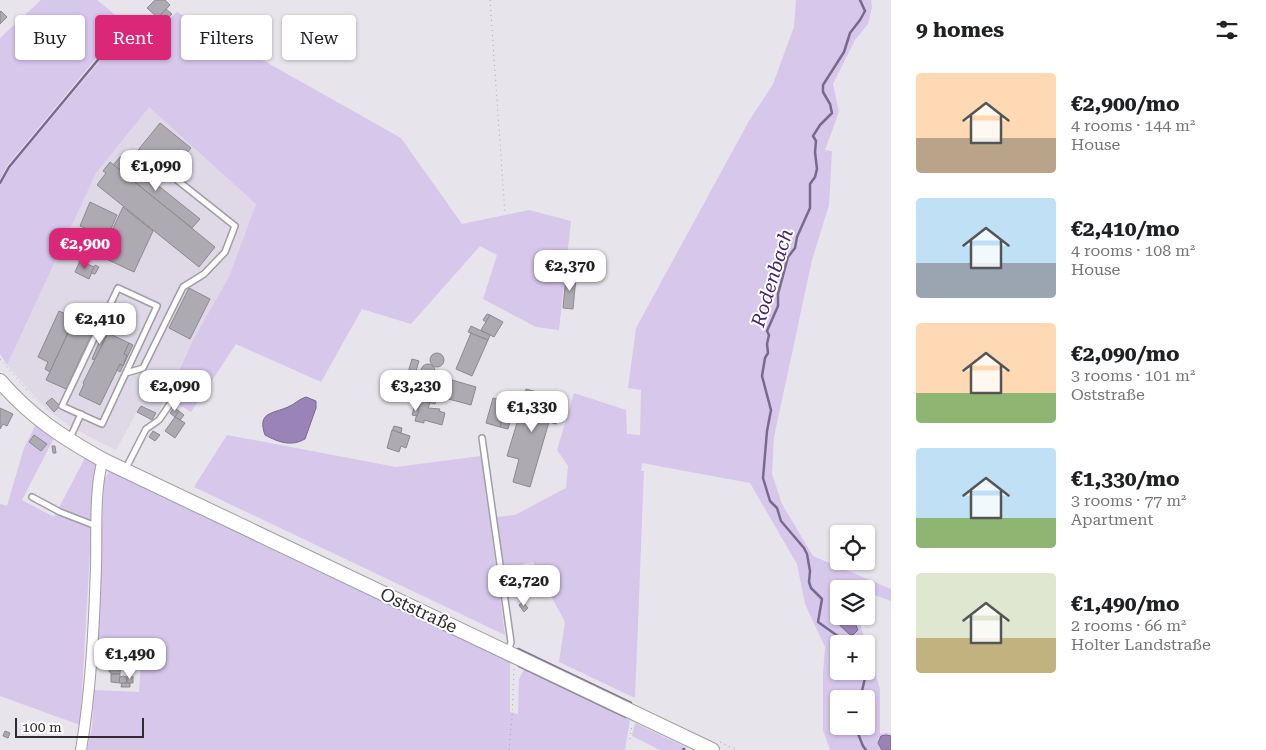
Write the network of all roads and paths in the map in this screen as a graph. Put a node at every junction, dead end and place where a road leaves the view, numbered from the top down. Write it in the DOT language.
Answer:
graph roads {
  1 [pos="490,0"];
  2 [pos="177,180"];
  3 [pos="505,214"];
  4 [pos="0,359"];
  5 [pos="126,372"];
  6 [pos="0,381"];
  7 [pos="34,398"];
  8 [pos="170,404"];
  9 [pos="80,414"];
  10 [pos="482,438"];
  11 [pos="68,440"];
  12 [pos="103,460"];
  13 [pos="125,470"];
  14 [pos="32,497"];
  15 [pos="97,526"];
  16 [pos="512,654"];
  17 [pos="634,713"];
  18 [pos="630,739"];
  19 [pos="81,750"];
  20 [pos="509,750"];
  21 [pos="712,750"];
  1 -- 3 [label="path"];
  2 -- 5 [label="lane"];
  4 -- 7 [label="path"];
  5 -- 9 [label="lane"];
  5 -- 9 [label="lane"];
  6 -- 11 [label="main road, Oststraße"];
  8 -- 13 [label="lane"];
  9 -- 11 [label="lane"];
  10 -- 16 [label="lane"];
  11 -- 12 [label="main road, Oststraße"];
  12 -- 13 [label="main road, Oststraße"];
  12 -- 15 [label="street"];
  13 -- 16 [label="main road, Oststraße"];
  14 -- 15 [label="lane"];
  15 -- 19 [label="street"];
  16 -- 17 [label="main road, Oststraße"];
  16 -- 20 [label="path"];
  17 -- 18 [label="path"];
  17 -- 21 [label="main road, Oststraße"];
}
